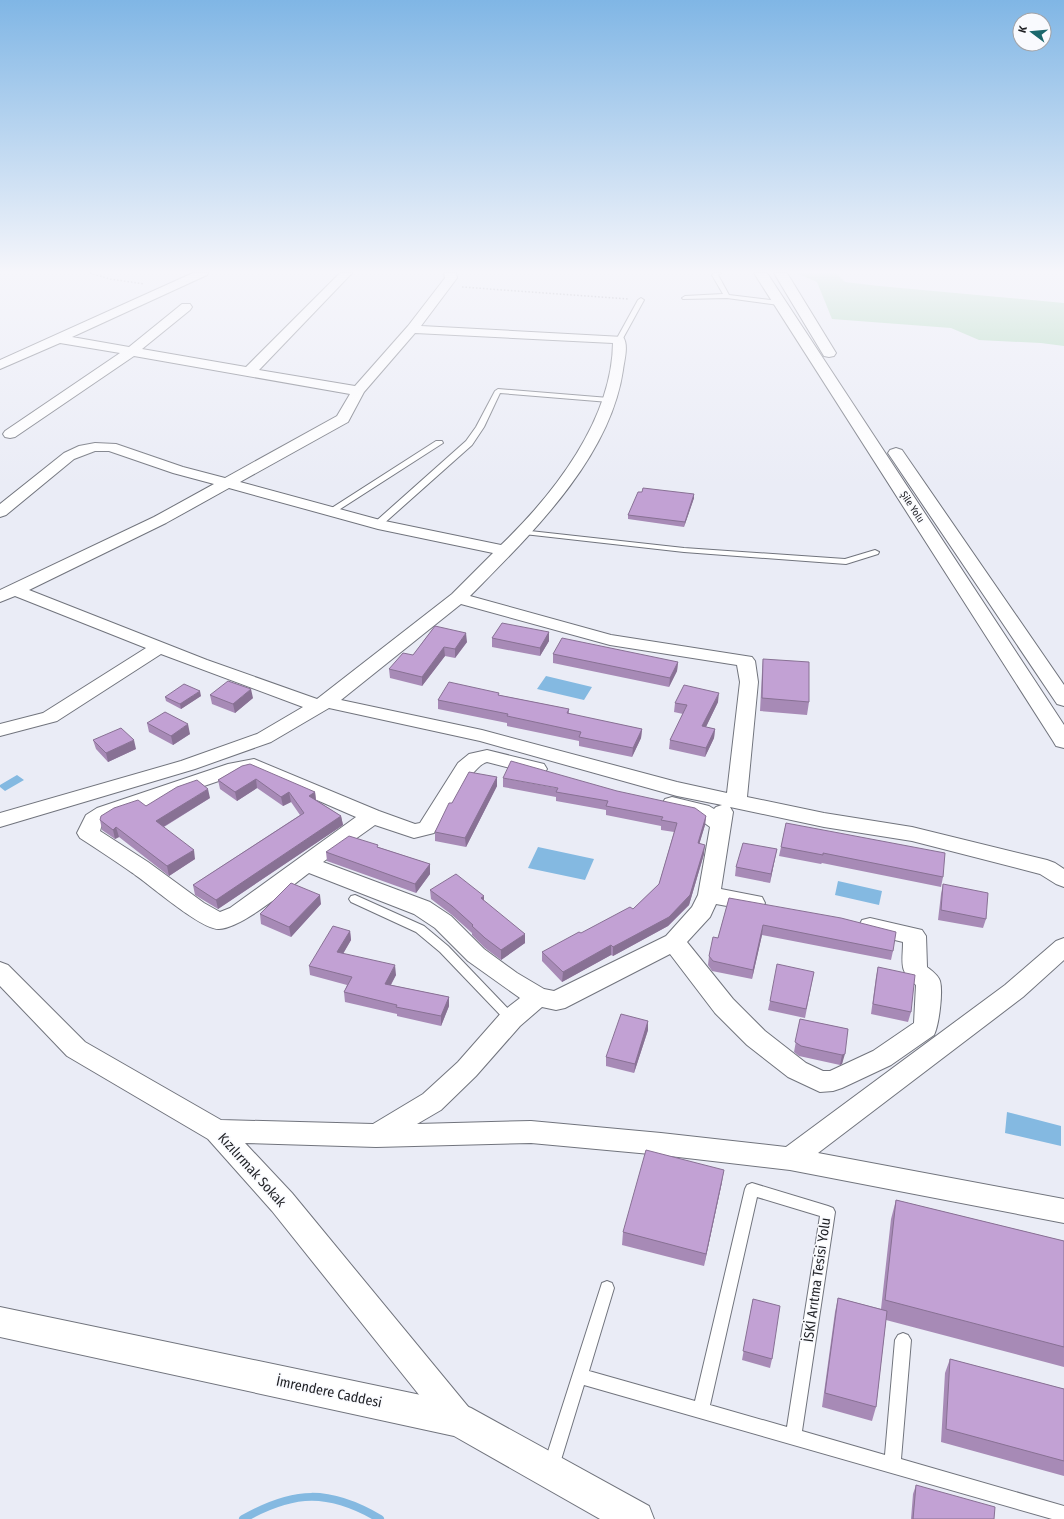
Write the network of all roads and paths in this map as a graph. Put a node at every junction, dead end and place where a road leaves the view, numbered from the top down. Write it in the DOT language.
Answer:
graph roads {
  1 [pos="50,344"];
  2 [pos="90,344"];
  3 [pos="141,344"];
  4 [pos="277,344"];
  5 [pos="399,344"];
  6 [pos="619,344"];
  7 [pos="806,344"];
  8 [pos="824,344"];
  9 [pos="132,351"];
  10 [pos="0,365"];
  11 [pos="249,372"];
  12 [pos="358,391"];
  13 [pos="609,400"];
  14 [pos="10,434"];
  15 [pos="439,442"];
  16 [pos="226,483"];
  17 [pos="331,511"];
  18 [pos="0,512"];
  19 [pos="378,524"];
  20 [pos="524,532"];
  21 [pos="505,551"];
  22 [pos="875,552"];
  23 [pos="7,594"];
  24 [pos="458,598"];
  25 [pos="160,647"];
  26 [pos="1064,700"];
  27 [pos="322,704"];
  28 [pos="0,730"];
  29 [pos="1064,742"];
  30 [pos="730,801"];
  31 [pos="372,816"];
  32 [pos="0,820"];
  33 [pos="721,824"];
  34 [pos="306,864"];
  35 [pos="1064,879"];
  36 [pos="709,895"];
  37 [pos="355,899"];
  38 [pos="778,908"];
  39 [pos="846,920"];
  40 [pos="674,942"];
  41 [pos="1064,947"];
  42 [pos="0,971"];
  43 [pos="538,997"];
  44 [pos="511,1019"];
  45 [pos="216,1131"];
  46 [pos="376,1136"];
  47 [pos="790,1159"];
  48 [pos="1064,1211"];
  49 [pos="607,1288"];
  50 [pos="0,1322"];
  51 [pos="903,1340"];
  52 [pos="580,1376"];
  53 [pos="702,1411"];
  54 [pos="459,1420"];
  55 [pos="793,1437"];
  56 [pos="892,1465"];
  57 [pos="550,1471"];
  58 [pos="1064,1514"];
  59 [pos="636,1519"];
  1 -- 10 [label="street"];
  2 -- 9 [label="street"];
  3 -- 9 [label="street"];
  4 -- 11 [label="street"];
  5 -- 12 [label="street"];
  6 -- 13 [label="street"];
  7 -- 29 [label="main road, Şile Yolu"];
  8 -- 26 [label="main road, Şile Yolu"];
  9 -- 11 [label="street"];
  9 -- 14 [label="street"];
  11 -- 12 [label="street"];
  12 -- 16 [label="street"];
  13 -- 19 [label="lane"];
  13 -- 20 [label="street"];
  15 -- 17 [label="lane"];
  16 -- 17 [label="street"];
  16 -- 18 [label="street"];
  16 -- 23 [label="street"];
  17 -- 19 [label="street"];
  19 -- 21 [label="street"];
  20 -- 21 [label="street"];
  20 -- 22 [label="lane"];
  21 -- 24 [label="street"];
  23 -- 25 [label="street"];
  24 -- 27 [label="street"];
  24 -- 30 [label="street"];
  25 -- 27 [label="street"];
  25 -- 28 [label="street"];
  27 -- 30 [label="street"];
  27 -- 32 [label="street"];
  30 -- 33 [label="street"];
  30 -- 35 [label="street"];
  31 -- 33 [label="street"];
  31 -- 34 [label="street"];
  31 -- 34 [label="street"];
  33 -- 36 [label="street"];
  34 -- 43 [label="street"];
  36 -- 38 [label="street"];
  36 -- 40 [label="street"];
  37 -- 44 [label="lane"];
  39 -- 40 [label="street"];
  40 -- 43 [label="street"];
  41 -- 47 [label="street"];
  42 -- 45 [label="street, Kızılırmak Sokak"];
  43 -- 44 [label="street"];
  44 -- 46 [label="street"];
  45 -- 46 [label="street"];
  45 -- 54 [label="street, Kızılırmak Sokak"];
  46 -- 47 [label="street"];
  47 -- 48 [label="street"];
  49 -- 52 [label="lane"];
  50 -- 54 [label="main road, İmrendere Caddesi"];
  51 -- 56 [label="lane"];
  52 -- 53 [label="lane"];
  52 -- 57 [label="lane"];
  53 -- 55 [label="lane"];
  53 -- 55 [label="lane, İSKİ Arıtma Tesisi Yolu"];
  54 -- 57 [label="main road, İmrendere Caddesi"];
  55 -- 56 [label="lane"];
  56 -- 58 [label="lane"];
  57 -- 59 [label="main road, İmrendere Caddesi"];
}
